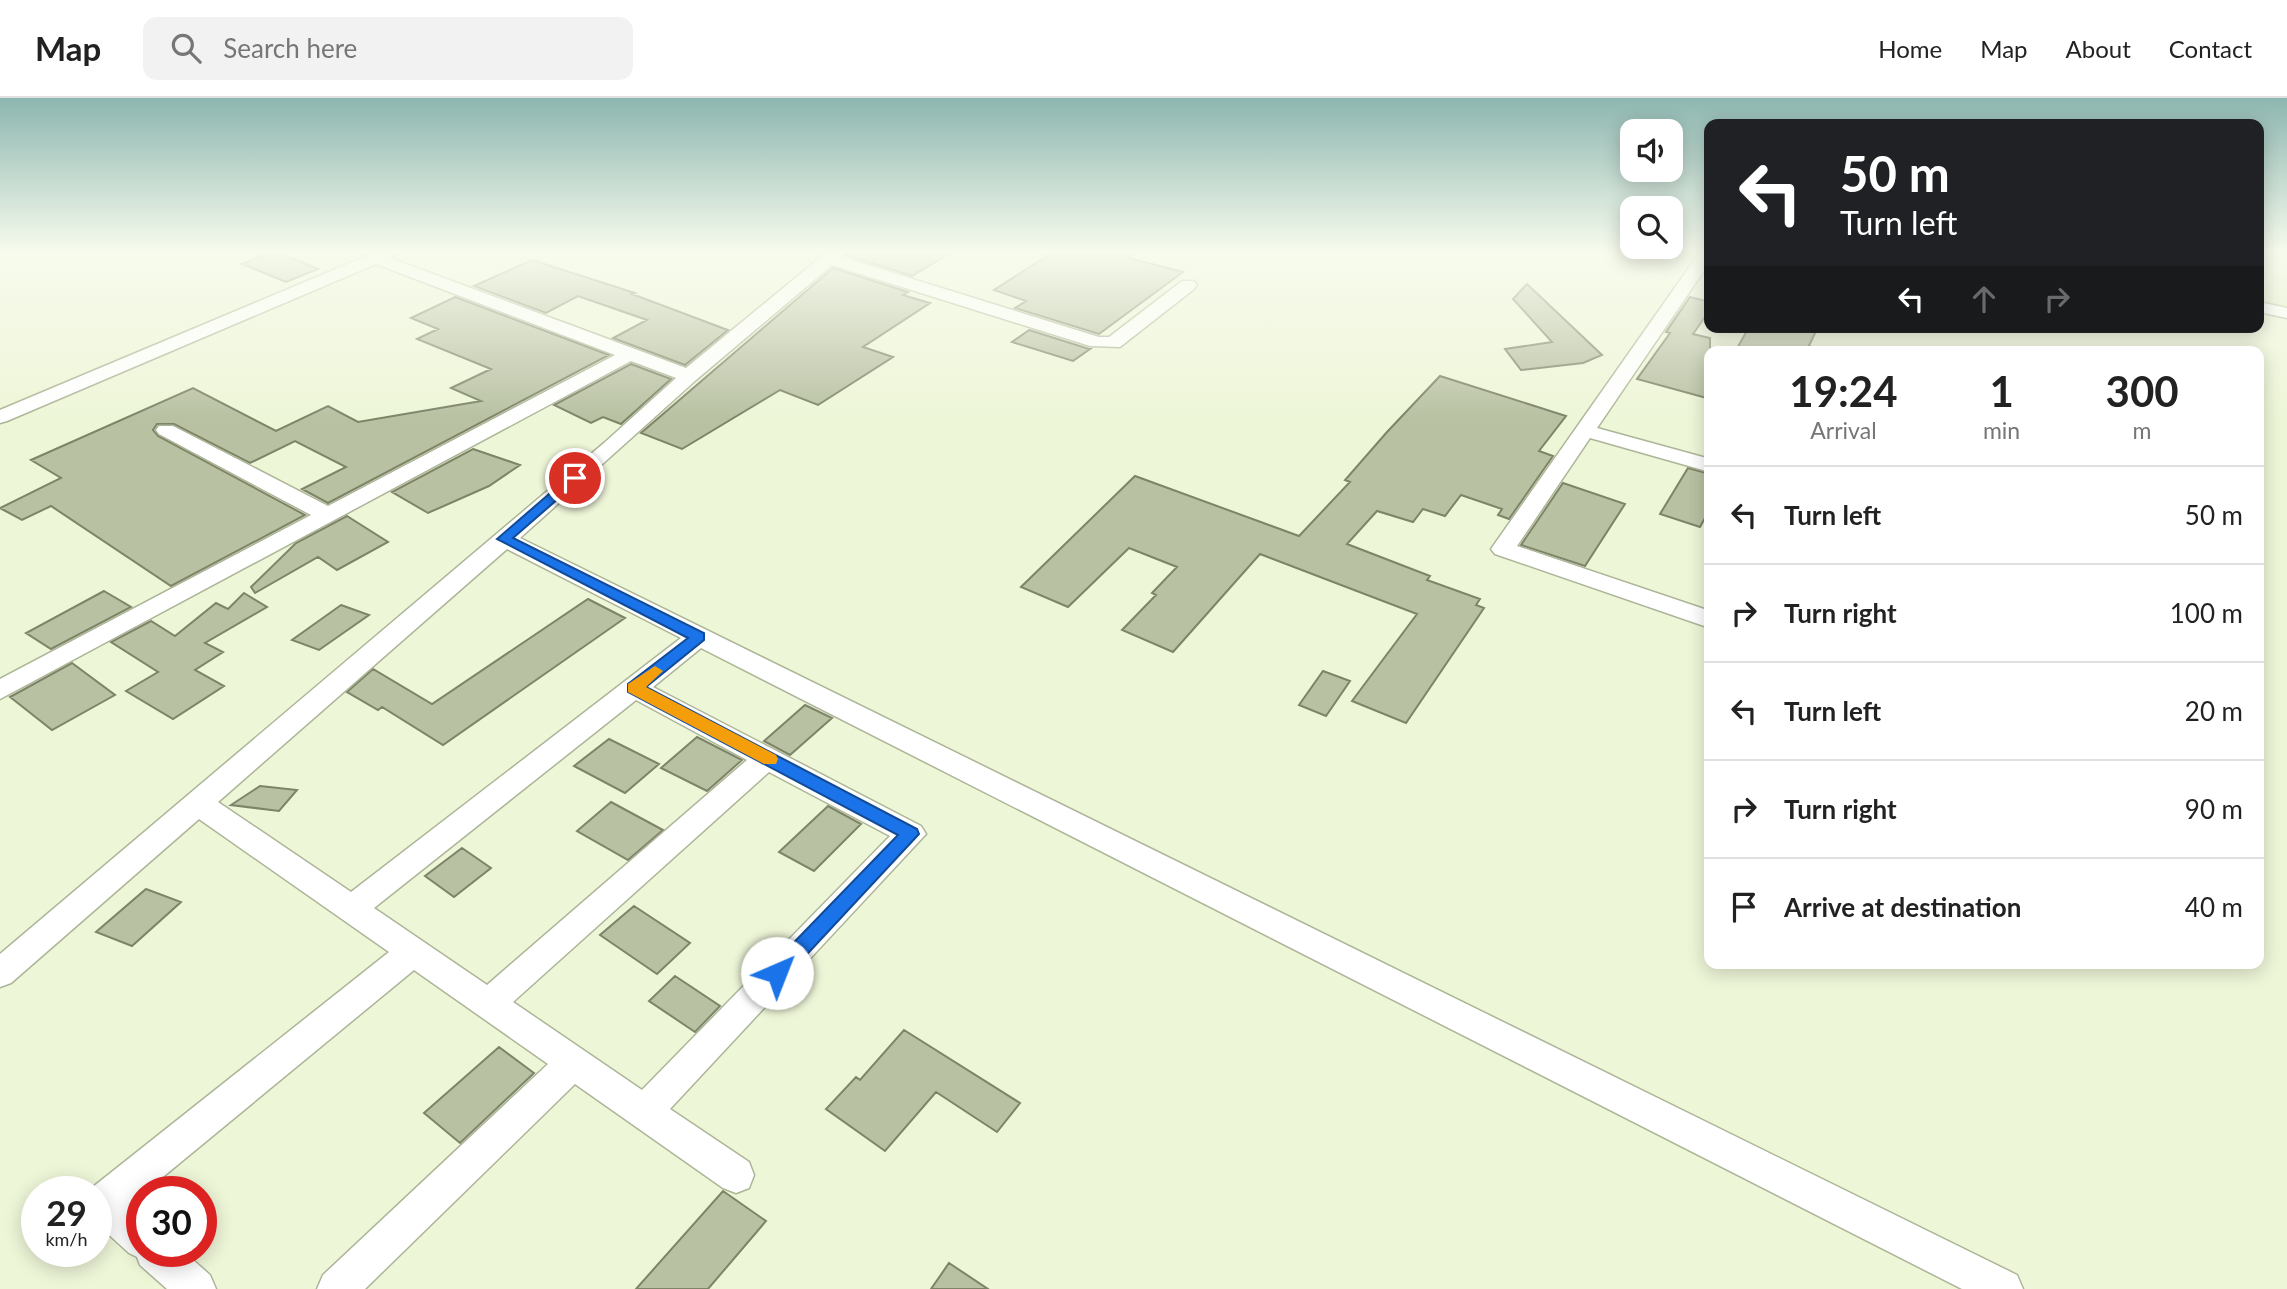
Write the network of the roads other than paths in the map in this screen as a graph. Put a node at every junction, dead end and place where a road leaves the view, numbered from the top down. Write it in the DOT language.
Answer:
graph roads {
  1 [pos="259,308"];
  2 [pos="514,308"];
  3 [pos="770,308"];
  4 [pos="993,308"];
  5 [pos="1159,308"];
  6 [pos="1671,308"];
  7 [pos="2264,308"];
  8 [pos="2287,313"];
  9 [pos="630,354"];
  10 [pos="689,376"];
  11 [pos="0,417"];
  12 [pos="166,430"];
  13 [pos="1586,430"];
  14 [pos="1704,464"];
  15 [pos="328,515"];
  16 [pos="504,539"];
  17 [pos="1704,619"];
  18 [pos="699,637"];
  19 [pos="634,688"];
  20 [pos="0,690"];
  21 [pos="767,758"];
  22 [pos="198,803"];
  23 [pos="351,909"];
  24 [pos="412,952"];
  25 [pos="0,973"];
  26 [pos="488,1004"];
  27 [pos="573,1063"];
  28 [pos="644,1112"];
  29 [pos="736,1175"];
  30 [pos="135,1176"];
  31 [pos="126,1184"];
  32 [pos="126,1225"];
  33 [pos="172,1267"];
  34 [pos="196,1289"];
  35 [pos="337,1289"];
  36 [pos="2003,1289"];
  1 -- 11 [label="street"];
  2 -- 9 [label="street"];
  3 -- 10 [label="street"];
  4 -- 5 [label="street"];
  6 -- 13 [label="street"];
  7 -- 8 [label="street"];
  9 -- 10 [label="street"];
  9 -- 15 [label="street"];
  10 -- 16 [label="street"];
  12 -- 15 [label="street"];
  13 -- 14 [label="street"];
  13 -- 17 [label="street"];
  15 -- 20 [label="street"];
  16 -- 18 [label="street"];
  16 -- 22 [label="street"];
  18 -- 19 [label="street"];
  18 -- 36 [label="street"];
  19 -- 21 [label="street"];
  19 -- 23 [label="street"];
  21 -- 26 [label="street"];
  21 -- 28 [label="street"];
  22 -- 23 [label="street"];
  22 -- 25 [label="street"];
  23 -- 24 [label="street"];
  24 -- 26 [label="street"];
  24 -- 30 [label="street"];
  26 -- 27 [label="street"];
  27 -- 28 [label="street"];
  27 -- 35 [label="street"];
  28 -- 29 [label="street"];
  31 -- 32 [label="street"];
  33 -- 34 [label="street"];
}
